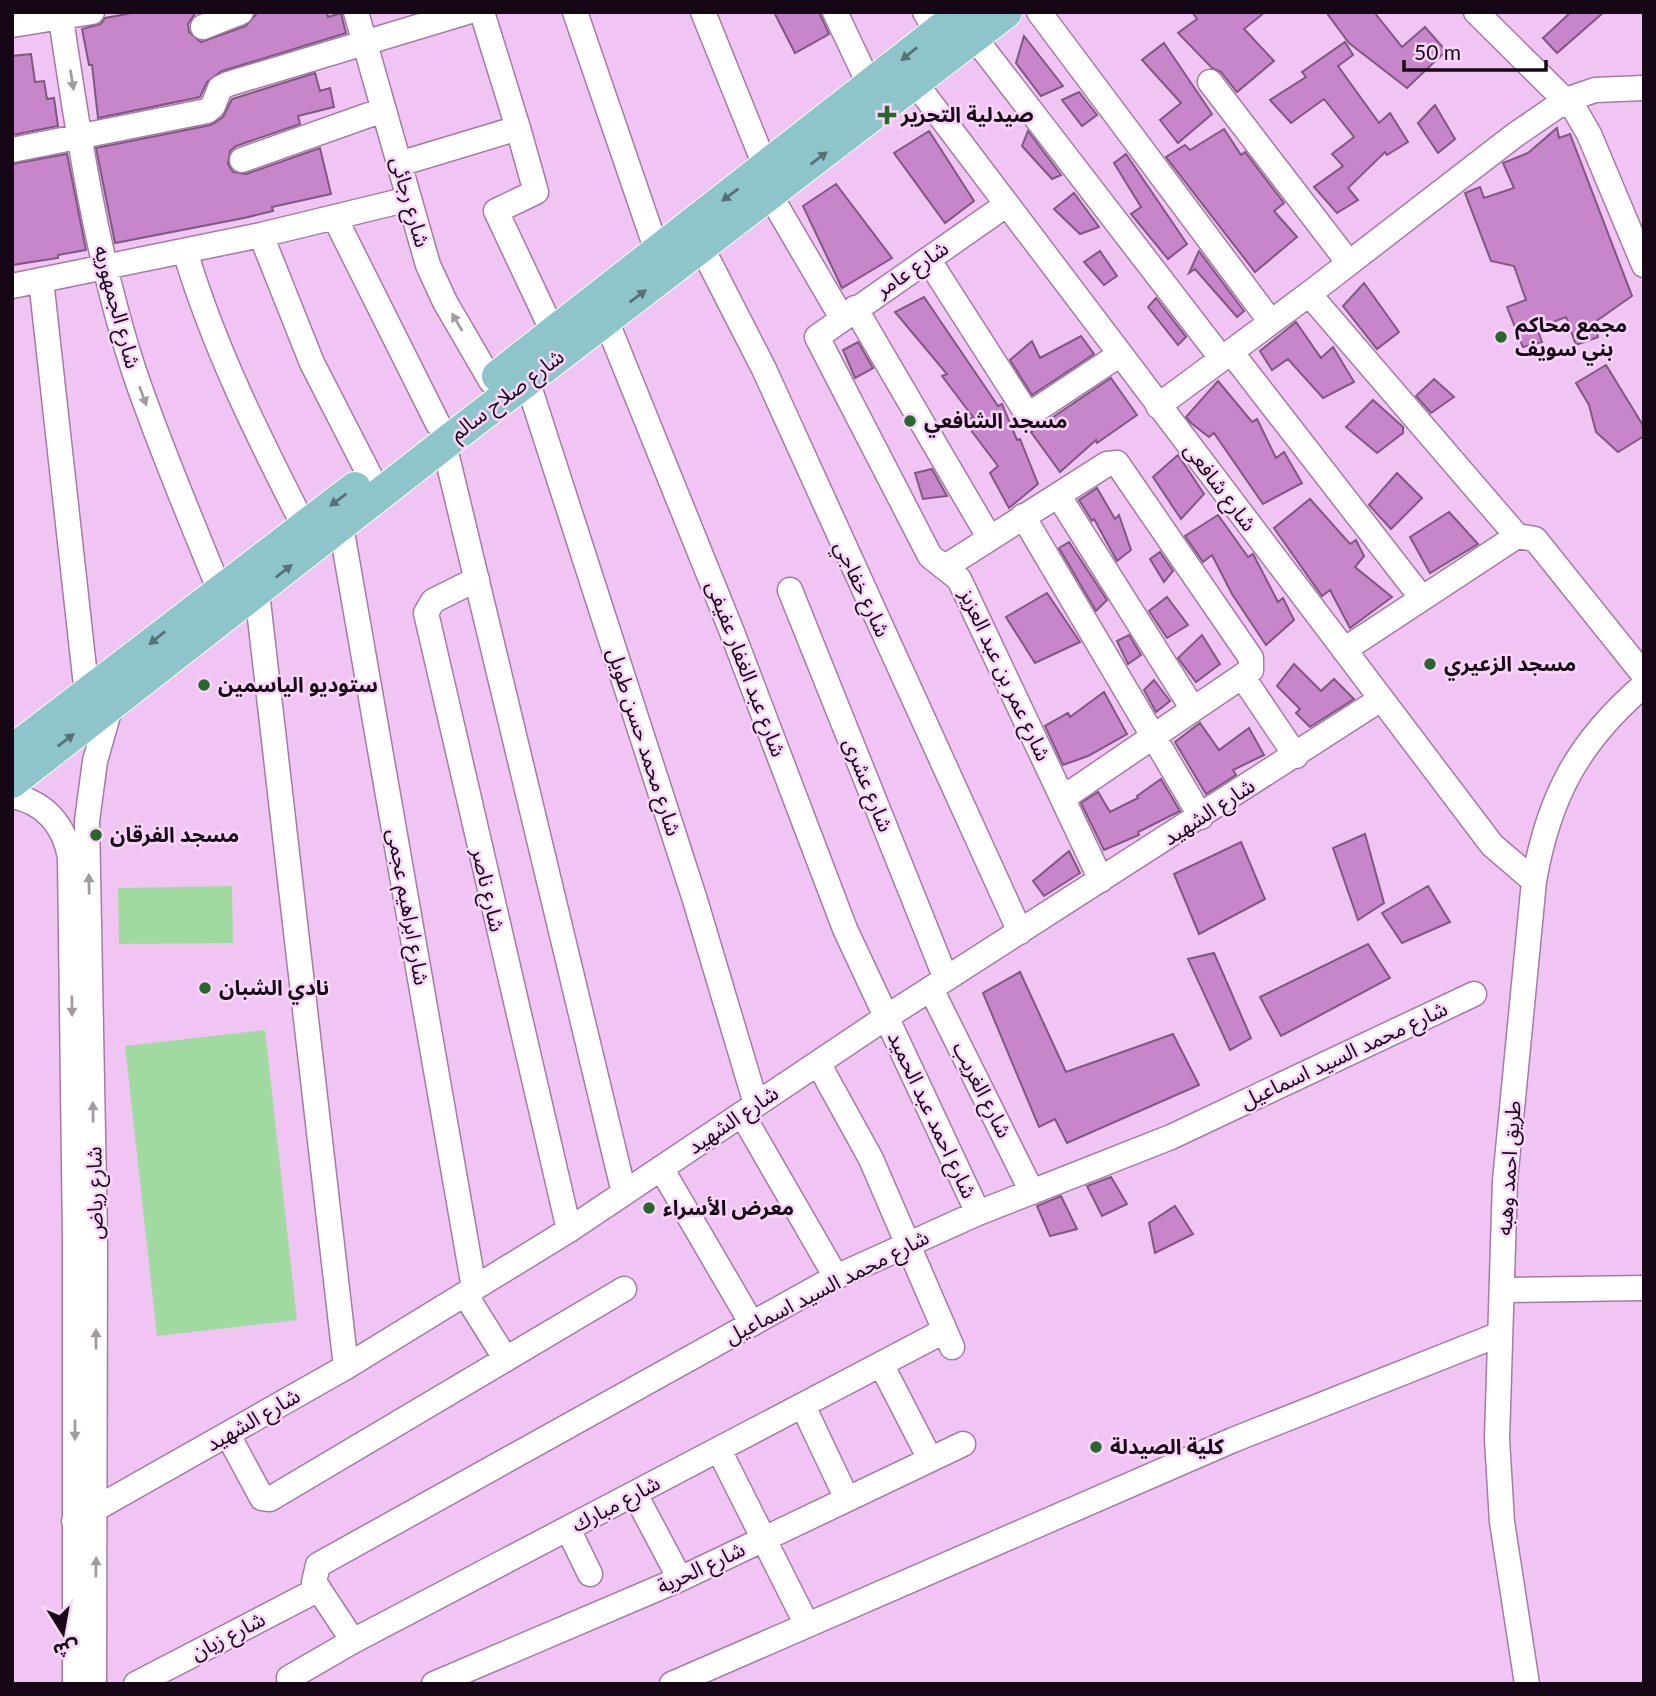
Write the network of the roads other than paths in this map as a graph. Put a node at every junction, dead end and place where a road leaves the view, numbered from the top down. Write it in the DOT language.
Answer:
graph roads {
  1 [pos="92,12"];
  2 [pos="241,12"];
  3 [pos="356,12"];
  4 [pos="467,12"];
  5 [pos="482,12"];
  6 [pos="575,12"];
  7 [pos="704,12"];
  8 [pos="835,12"];
  9 [pos="1006,12"];
  10 [pos="1038,12"];
  11 [pos="1476,12"];
  12 [pos="61,15"];
  13 [pos="931,22"];
  14 [pos="12,25"];
  15 [pos="969,25"];
  16 [pos="203,27"];
  17 [pos="364,43"];
  18 [pos="1210,82"];
  19 [pos="916,84"];
  20 [pos="870,86"];
  21 [pos="1644,89"];
  22 [pos="1566,100"];
  23 [pos="383,110"];
  24 [pos="518,128"];
  25 [pos="81,138"];
  26 [pos="12,150"];
  27 [pos="242,160"];
  28 [pos="399,164"];
  29 [pos="768,182"];
  30 [pos="409,199"];
  31 [pos="1006,205"];
  32 [pos="335,218"];
  33 [pos="261,235"];
  34 [pos="1639,239"];
  35 [pos="702,248"];
  36 [pos="186,251"];
  37 [pos="657,251"];
  38 [pos="928,259"];
  39 [pos="1349,263"];
  40 [pos="1644,265"];
  41 [pos="105,268"];
  42 [pos="41,280"];
  43 [pos="12,286"];
  44 [pos="1309,295"];
  45 [pos="848,313"];
  46 [pos="606,320"];
  47 [pos="1272,322"];
  48 [pos="553,332"];
  49 [pos="819,334"];
  50 [pos="1119,355"];
  51 [pos="1226,356"];
  52 [pos="527,380"];
  53 [pos="491,381"];
  54 [pos="1157,406"];
  55 [pos="441,434"];
  56 [pos="370,476"];
  57 [pos="1058,495"];
  58 [pos="1023,516"];
  59 [pos="304,526"];
  60 [pos="341,526"];
  61 [pos="1517,536"];
  62 [pos="989,537"];
  63 [pos="945,568"];
  64 [pos="477,579"];
  65 [pos="219,589"];
  66 [pos="790,590"];
  67 [pos="257,592"];
  68 [pos="1421,597"];
  69 [pos="1343,650"];
  70 [pos="1644,675"];
  71 [pos="1242,676"];
  72 [pos="1644,685"];
  73 [pos="1381,699"];
  74 [pos="99,700"];
  75 [pos="1193,709"];
  76 [pos="1152,737"];
  77 [pos="12,751"];
  78 [pos="1296,756"];
  79 [pos="12,782"];
  80 [pos="12,796"];
  81 [pos="1063,797"];
  82 [pos="1201,817"];
  83 [pos="1101,880"];
  84 [pos="1534,881"];
  85 [pos="1020,932"];
  86 [pos="81,953"];
  87 [pos="938,984"];
  88 [pos="1474,994"];
  89 [pos="885,1018"];
  90 [pos="818,1063"];
  91 [pos="749,1109"];
  92 [pos="661,1168"];
  93 [pos="1032,1192"];
  94 [pos="624,1193"];
  95 [pos="978,1213"];
  96 [pos="569,1230"];
  97 [pos="85,1238"];
  98 [pos="905,1245"];
  99 [pos="836,1277"];
  100 [pos="1644,1288"];
  101 [pos="624,1289"];
  102 [pos="1502,1290"];
  103 [pos="469,1291"];
  104 [pos="752,1324"];
  105 [pos="1500,1334"];
  106 [pos="505,1358"];
  107 [pos="881,1364"];
  108 [pos="346,1367"];
  109 [pos="803,1406"];
  110 [pos="228,1435"];
  111 [pos="963,1444"];
  112 [pos="719,1450"];
  113 [pos="930,1459"];
  114 [pos="635,1494"];
  115 [pos="847,1499"];
  116 [pos="97,1509"];
  117 [pos="74,1521"];
  118 [pos="568,1530"];
  119 [pos="766,1538"];
  120 [pos="590,1574"];
  121 [pos="680,1578"];
  122 [pos="320,1588"];
  123 [pos="807,1625"];
  124 [pos="353,1642"];
  125 [pos="289,1678"];
  126 [pos="75,1684"];
  127 [pos="94,1684"];
  128 [pos="136,1684"];
  129 [pos="434,1684"];
  130 [pos="672,1684"];
  131 [pos="1527,1684"];
  1 -- 12 [label="street"];
  2 -- 16 [label="street"];
  3 -- 17 [label="street, شارع رجائى"];
  4 -- 17 [label="street"];
  5 -- 24 [label="street"];
  6 -- 37 [label="street"];
  7 -- 29 [label="street"];
  8 -- 20 [label="street"];
  9 -- 15 [label="main road, شارع صلاح سالم"];
  10 -- 47 [label="street"];
  11 -- 22 [label="street"];
  12 -- 14 [label="street"];
  12 -- 25 [label="street, شارع الجمهوريه, one-way"];
  13 -- 15 [label="main road, شارع صلاح سالم"];
  13 -- 20 [label="main road, شارع صلاح سالم, one-way"];
  15 -- 19 [label="main road, شارع صلاح سالم"];
  15 -- 51 [label="street"];
  17 -- 23 [label="street, شارع رجائى"];
  17 -- 25 [label="street"];
  18 -- 39 [label="street"];
  29 -- 19 [label="main road, شارع صلاح سالم, one-way"];
  19 -- 31 [label="street, شارع شافعى"];
  20 -- 29 [label="main road, شارع صلاح سالم"];
  21 -- 22 [label="street"];
  22 -- 34 [label="street"];
  22 -- 39 [label="street"];
  23 -- 27 [label="street"];
  23 -- 28 [label="street, شارع رجائى"];
  24 -- 28 [label="street"];
  24 -- 48 [label="street"];
  25 -- 26 [label="street"];
  25 -- 41 [label="street, شارع الجمهوريه"];
  28 -- 30 [label="street, شارع رجائى"];
  29 -- 35 [label="main road, شارع صلاح سالم"];
  29 -- 37 [label="main road, شارع صلاح سالم, one-way"];
  29 -- 45 [label="street"];
  30 -- 32 [label="street"];
  53 -- 30 [label="street, شارع رجائى, one-way"];
  31 -- 38 [label="street, شارع عامر"];
  31 -- 50 [label="street, شارع شافعى"];
  32 -- 33 [label="street"];
  32 -- 55 [label="street"];
  33 -- 36 [label="street"];
  33 -- 56 [label="street"];
  34 -- 40 [label="street"];
  46 -- 35 [label="main road, شارع صلاح سالم, one-way"];
  35 -- 85 [label="street, شارع خفاجي"];
  36 -- 41 [label="street"];
  36 -- 59 [label="street"];
  37 -- 48 [label="main road, شارع صلاح سالم"];
  38 -- 45 [label="street, شارع عامر"];
  38 -- 50 [label="street"];
  39 -- 44 [label="street"];
  41 -- 42 [label="street"];
  41 -- 65 [label="street, شارع الجمهوريه, one-way"];
  42 -- 43 [label="street"];
  42 -- 74 [label="street"];
  44 -- 47 [label="street"];
  44 -- 61 [label="street"];
  45 -- 49 [label="street, شارع عامر"];
  45 -- 62 [label="street"];
  46 -- 52 [label="main road, شارع صلاح سالم"];
  46 -- 89 [label="street, شارع عبد الغفار عفيفى"];
  47 -- 51 [label="street"];
  48 -- 53 [label="main road, شارع صلاح سالم"];
  49 -- 63 [label="street, شارع عمر بن عبد العزيز"];
  50 -- 54 [label="street, شارع شافعى"];
  51 -- 54 [label="street"];
  51 -- 68 [label="street"];
  52 -- 55 [label="main road, شارع صلاح سالم"];
  52 -- 91 [label="street, شارع محمد حسن طويل"];
  53 -- 55 [label="main road, شارع صلاح سالم"];
  54 -- 69 [label="street, شارع شافعى"];
  55 -- 56 [label="main road, شارع صلاح سالم"];
  55 -- 60 [label="main road, شارع صلاح سالم"];
  55 -- 64 [label="street"];
  56 -- 59 [label="main road, شارع صلاح سالم, one-way"];
  57 -- 58 [label="street"];
  57 -- 71 [label="street"];
  57 -- 75 [label="street"];
  58 -- 62 [label="street"];
  58 -- 76 [label="street"];
  59 -- 65 [label="main road, شارع صلاح سالم"];
  67 -- 60 [label="main road, شارع صلاح سالم, one-way"];
  60 -- 103 [label="street, شارع ابراهيم عجمى"];
  61 -- 68 [label="street"];
  61 -- 70 [label="street"];
  62 -- 63 [label="street"];
  63 -- 81 [label="street, شارع عمر بن عبد العزيز"];
  64 -- 94 [label="street"];
  64 -- 96 [label="street, شارع ناصر"];
  65 -- 74 [label="main road, شارع صلاح سالم, one-way"];
  66 -- 87 [label="street, شارع عشرى"];
  67 -- 74 [label="main road, شارع صلاح سالم"];
  67 -- 108 [label="street"];
  68 -- 69 [label="street"];
  69 -- 73 [label="street, شارع شافعى"];
  71 -- 75 [label="street"];
  71 -- 78 [label="street"];
  72 -- 84 [label="street, طريق احمد وهبه"];
  73 -- 78 [label="street, شارع الشهيد"];
  73 -- 84 [label="street, شارع شافعى"];
  74 -- 77 [label="main road, شارع صلاح سالم"];
  79 -- 74 [label="main road, شارع صلاح سالم, one-way"];
  86 -- 74 [label="street, شارع رياض, one-way"];
  75 -- 76 [label="street"];
  76 -- 81 [label="street"];
  76 -- 82 [label="street"];
  78 -- 82 [label="street, شارع الشهيد"];
  80 -- 86 [label="street, شارع رياض"];
  81 -- 83 [label="street, شارع عمر بن عبد العزيز"];
  82 -- 83 [label="street, شارع الشهيد"];
  83 -- 85 [label="street, شارع الشهيد"];
  84 -- 102 [label="street, طريق احمد وهبه"];
  85 -- 87 [label="street, شارع الشهيد"];
  86 -- 97 [label="street, شارع رياض"];
  87 -- 89 [label="street, شارع الشهيد"];
  87 -- 93 [label="street, شارع الغريب"];
  88 -- 93 [label="street, شارع محمد السيد اسماعيل"];
  89 -- 90 [label="street, شارع الشهيد"];
  89 -- 95 [label="street, شارع احمد عبد الحميد"];
  90 -- 91 [label="street, شارع الشهيد"];
  90 -- 98 [label="street"];
  91 -- 92 [label="street, شارع الشهيد"];
  91 -- 99 [label="street, شارع محمد حسن طويل"];
  92 -- 94 [label="street, شارع الشهيد"];
  92 -- 104 [label="street"];
  93 -- 95 [label="street, شارع محمد السيد اسماعيل"];
  94 -- 96 [label="street, شارع الشهيد"];
  95 -- 98 [label="street, شارع محمد السيد اسماعيل"];
  96 -- 103 [label="street, شارع الشهيد"];
  116 -- 97 [label="street, شارع رياض, one-way"];
  97 -- 117 [label="street, شارع رياض, one-way"];
  98 -- 99 [label="street, شارع محمد السيد اسماعيل"];
  98 -- 107 [label="street, شارع مبارك"];
  99 -- 104 [label="street, شارع محمد السيد اسماعيل"];
  100 -- 102 [label="street"];
  101 -- 106 [label="street"];
  102 -- 105 [label="street, طريق احمد وهبه"];
  103 -- 106 [label="street"];
  103 -- 108 [label="street, شارع الشهيد"];
  104 -- 122 [label="street, شارع محمد السيد اسماعيل"];
  105 -- 123 [label="street"];
  105 -- 131 [label="street, طريق احمد وهبه"];
  106 -- 110 [label="street"];
  107 -- 109 [label="street, شارع مبارك"];
  107 -- 113 [label="street"];
  108 -- 110 [label="street, شارع الشهيد"];
  109 -- 112 [label="street, شارع مبارك"];
  109 -- 115 [label="street"];
  110 -- 116 [label="street, شارع الشهيد"];
  111 -- 113 [label="street, شارع الحرية"];
  112 -- 114 [label="street, شارع مبارك"];
  112 -- 119 [label="street"];
  113 -- 115 [label="street, شارع الحرية"];
  114 -- 118 [label="street, شارع مبارك"];
  114 -- 121 [label="street"];
  115 -- 119 [label="street, شارع الحرية"];
  116 -- 117 [label="street, شارع الشهيد"];
  127 -- 116 [label="street, شارع رياض, one-way"];
  117 -- 126 [label="street, شارع رياض"];
  118 -- 120 [label="street"];
  118 -- 124 [label="street, شارع مبارك"];
  119 -- 121 [label="street, شارع الحرية"];
  119 -- 123 [label="street"];
  121 -- 129 [label="street, شارع الحرية"];
  122 -- 124 [label="street"];
  122 -- 128 [label="street, شارع زيان"];
  123 -- 130 [label="street"];
  124 -- 125 [label="street, شارع مبارك"];
}
